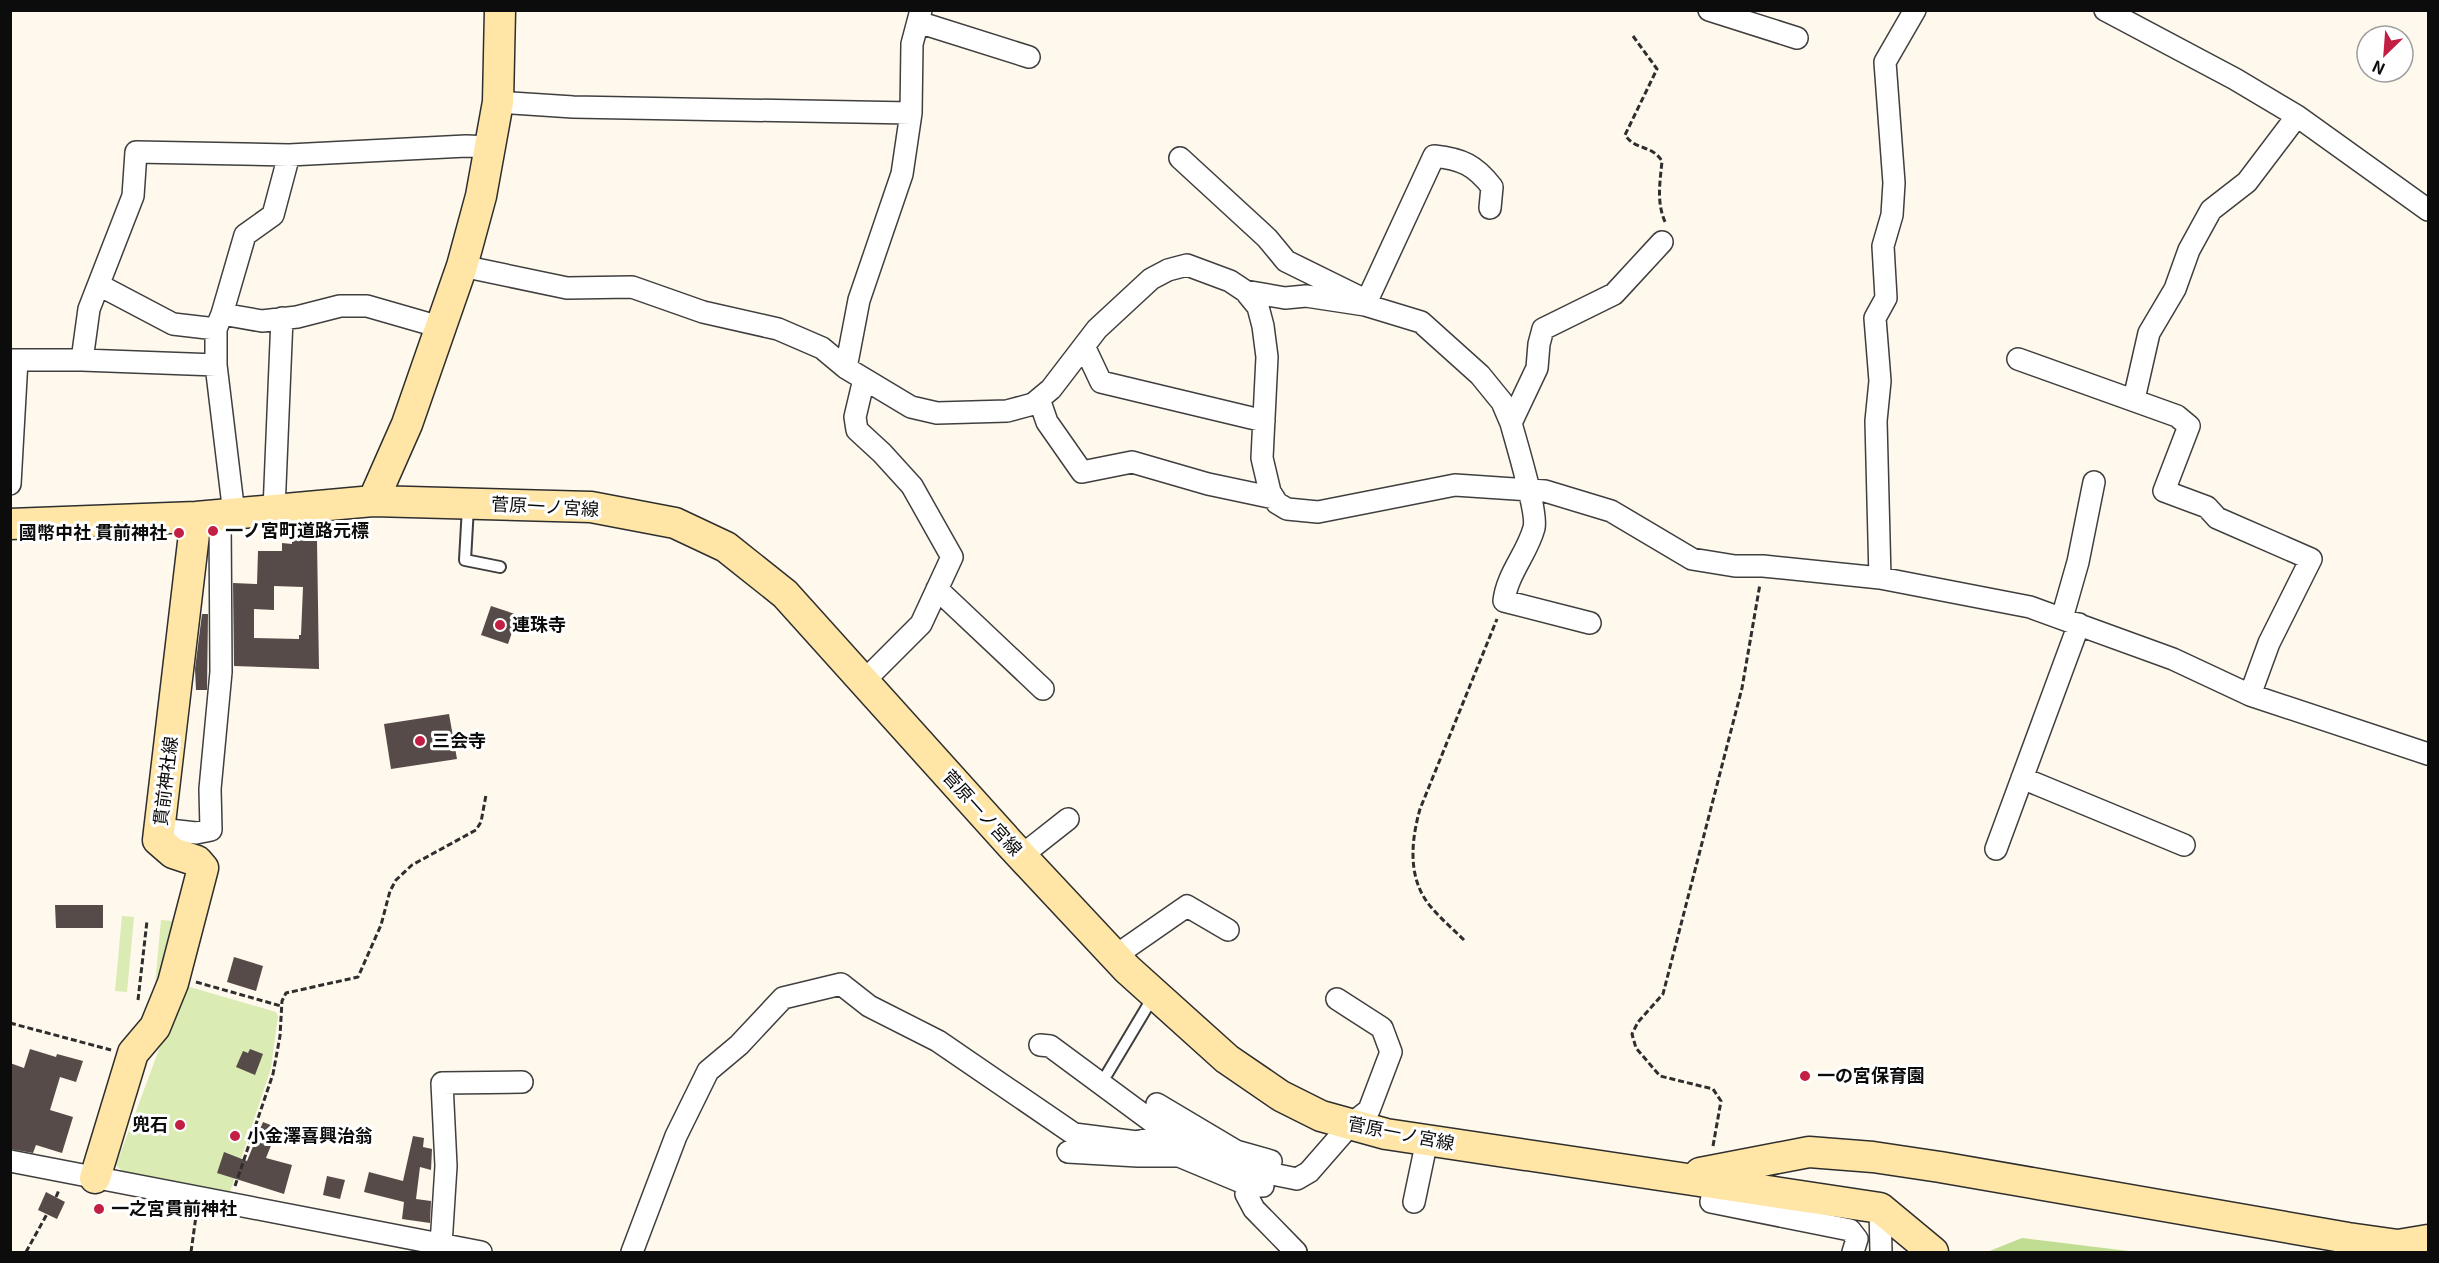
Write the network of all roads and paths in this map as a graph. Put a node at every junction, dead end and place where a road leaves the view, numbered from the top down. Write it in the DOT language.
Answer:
graph roads {
  1 [pos="500,10"];
  2 [pos="1709,10"];
  3 [pos="1915,10"];
  4 [pos="2105,10"];
  5 [pos="919,16"];
  6 [pos="1633,36"];
  7 [pos="1797,38"];
  8 [pos="1029,57"];
  9 [pos="498,102"];
  10 [pos="911,113"];
  11 [pos="2297,116"];
  12 [pos="490,147"];
  13 [pos="289,155"];
  14 [pos="1180,158"];
  15 [pos="1490,208"];
  16 [pos="2428,210"];
  17 [pos="1662,242"];
  18 [pos="1286,261"];
  19 [pos="462,266"];
  20 [pos="99,285"];
  21 [pos="1245,291"];
  22 [pos="1313,297"];
  23 [pos="1366,303"];
  24 [pos="282,318"];
  25 [pos="219,321"];
  26 [pos="440,327"];
  27 [pos="1084,346"];
  28 [pos="2018,359"];
  29 [pos="14,360"];
  30 [pos="82,360"];
  31 [pos="216,365"];
  32 [pos="855,373"];
  33 [pos="1039,399"];
  34 [pos="2134,399"];
  35 [pos="1264,421"];
  36 [pos="1511,423"];
  37 [pos="2094,482"];
  38 [pos="10,484"];
  39 [pos="1529,490"];
  40 [pos="1274,498"];
  41 [pos="373,501"];
  42 [pos="468,504"];
  43 [pos="274,510"];
  44 [pos="217,516"];
  45 [pos="10,524"];
  46 [pos="1763,566"];
  47 [pos="500,567"];
  48 [pos="1880,578"];
  49 [pos="937,589"];
  50 [pos="1504,601"];
  51 [pos="2071,621"];
  52 [pos="1590,623"];
  53 [pos="863,682"];
  54 [pos="1043,688"];
  55 [pos="2250,695"];
  56 [pos="2428,754"];
  57 [pos="2022,778"];
  58 [pos="486,795"];
  59 [pos="1068,819"];
  60 [pos="160,829"];
  61 [pos="2184,845"];
  62 [pos="1996,849"];
  63 [pos="1021,856"];
  64 [pos="147,921"];
  65 [pos="1227,930"];
  66 [pos="1464,940"];
  67 [pos="1114,956"];
  68 [pos="175,976"];
  69 [pos="1155,994"];
  70 [pos="138,997"];
  71 [pos="1337,999"];
  72 [pos="281,1006"];
  73 [pos="10,1023"];
  74 [pos="1040,1045"];
  75 [pos="116,1051"];
  76 [pos="1107,1074"];
  77 [pos="522,1082"];
  78 [pos="1157,1104"];
  79 [pos="1350,1125"];
  80 [pos="1169,1134"];
  81 [pos="1427,1140"];
  82 [pos="1068,1152"];
  83 [pos="10,1161"];
  84 [pos="1303,1175"];
  85 [pos="1712,1177"];
  86 [pos="95,1178"];
  87 [pos="1251,1186"];
  88 [pos="185,1196"];
  89 [pos="1414,1202"];
  90 [pos="229,1204"];
  91 [pos="1880,1208"];
  92 [pos="47,1214"];
  93 [pos="2428,1240"];
  94 [pos="441,1245"];
  95 [pos="26,1252"];
  96 [pos="191,1252"];
  97 [pos="481,1252"];
  98 [pos="632,1252"];
  99 [pos="1296,1252"];
  100 [pos="1853,1252"];
  101 [pos="1881,1252"];
  102 [pos="1933,1252"];
  1 -- 9 [label="main road"];
  2 -- 7 [label="street"];
  3 -- 48 [label="street"];
  4 -- 11 [label="street"];
  5 -- 8 [label="street"];
  5 -- 10 [label="street"];
  6 -- 17 [label="path"];
  9 -- 10 [label="street"];
  9 -- 12 [label="main road"];
  10 -- 32 [label="street"];
  11 -- 16 [label="street"];
  11 -- 34 [label="street"];
  12 -- 13 [label="street"];
  12 -- 19 [label="main road"];
  13 -- 20 [label="street"];
  13 -- 25 [label="street"];
  14 -- 18 [label="street"];
  15 -- 23 [label="street"];
  17 -- 36 [label="street"];
  18 -- 22 [label="street"];
  18 -- 23 [label="street"];
  19 -- 26 [label="main road"];
  19 -- 32 [label="street"];
  20 -- 25 [label="street"];
  20 -- 30 [label="street"];
  21 -- 22 [label="street"];
  21 -- 27 [label="street"];
  21 -- 35 [label="street"];
  22 -- 23 [label="street"];
  23 -- 36 [label="street"];
  24 -- 25 [label="street"];
  24 -- 26 [label="street"];
  24 -- 43 [label="street"];
  25 -- 31 [label="street"];
  26 -- 41 [label="main road"];
  27 -- 33 [label="street"];
  27 -- 35 [label="street"];
  28 -- 34 [label="street"];
  29 -- 30 [label="street"];
  29 -- 38 [label="street"];
  30 -- 31 [label="street"];
  31 -- 44 [label="street"];
  32 -- 33 [label="street"];
  32 -- 49 [label="street"];
  33 -- 40 [label="street"];
  34 -- 55 [label="street"];
  35 -- 40 [label="street"];
  36 -- 39 [label="street"];
  37 -- 51 [label="street"];
  39 -- 40 [label="street"];
  39 -- 46 [label="street"];
  39 -- 50 [label="street"];
  41 -- 42 [label="main road, 菅原一ノ宮線"];
  41 -- 43 [label="main road, 菅原一ノ宮線"];
  42 -- 47 [label="lane"];
  42 -- 53 [label="main road, 菅原一ノ宮線"];
  43 -- 44 [label="main road, 菅原一ノ宮線"];
  44 -- 45 [label="main road, 菅原一ノ宮線"];
  44 -- 60 [label="main road, 貫前神社線"];
  44 -- 60 [label="street"];
  46 -- 48 [label="street"];
  46 -- 85 [label="path"];
  48 -- 51 [label="street"];
  49 -- 53 [label="street"];
  49 -- 54 [label="street"];
  50 -- 52 [label="street"];
  50 -- 66 [label="path"];
  51 -- 55 [label="street"];
  51 -- 57 [label="street"];
  53 -- 63 [label="main road, 菅原一ノ宮線"];
  55 -- 56 [label="street"];
  57 -- 61 [label="street"];
  57 -- 62 [label="street"];
  58 -- 72 [label="path"];
  59 -- 63 [label="street"];
  60 -- 68 [label="main road, 貫前神社線"];
  63 -- 67 [label="main road, 菅原一ノ宮線"];
  64 -- 70 [label="path"];
  65 -- 67 [label="street"];
  67 -- 69 [label="main road, 菅原一ノ宮線"];
  68 -- 72 [label="path"];
  68 -- 86 [label="main road, 貫前神社線"];
  69 -- 76 [label="lane"];
  69 -- 79 [label="main road, 菅原一ノ宮線"];
  71 -- 79 [label="street"];
  72 -- 90 [label="path"];
  73 -- 75 [label="path"];
  74 -- 80 [label="street"];
  77 -- 94 [label="street"];
  78 -- 84 [label="street"];
  79 -- 81 [label="main road, 菅原一ノ宮線"];
  79 -- 84 [label="street"];
  80 -- 84 [label="street"];
  80 -- 98 [label="street"];
  81 -- 85 [label="main road, 菅原一ノ宮線"];
  81 -- 89 [label="street"];
  82 -- 87 [label="street"];
  83 -- 86 [label="street"];
  84 -- 87 [label="street"];
  85 -- 91 [label="main road, 菅原一ノ宮線"];
  85 -- 93 [label="main road"];
  85 -- 100 [label="street"];
  86 -- 88 [label="street"];
  87 -- 99 [label="street"];
  88 -- 90 [label="street"];
  88 -- 96 [label="path"];
  90 -- 94 [label="street"];
  91 -- 101 [label="street"];
  91 -- 102 [label="main road"];
  92 -- 95 [label="path"];
  94 -- 97 [label="street"];
}
